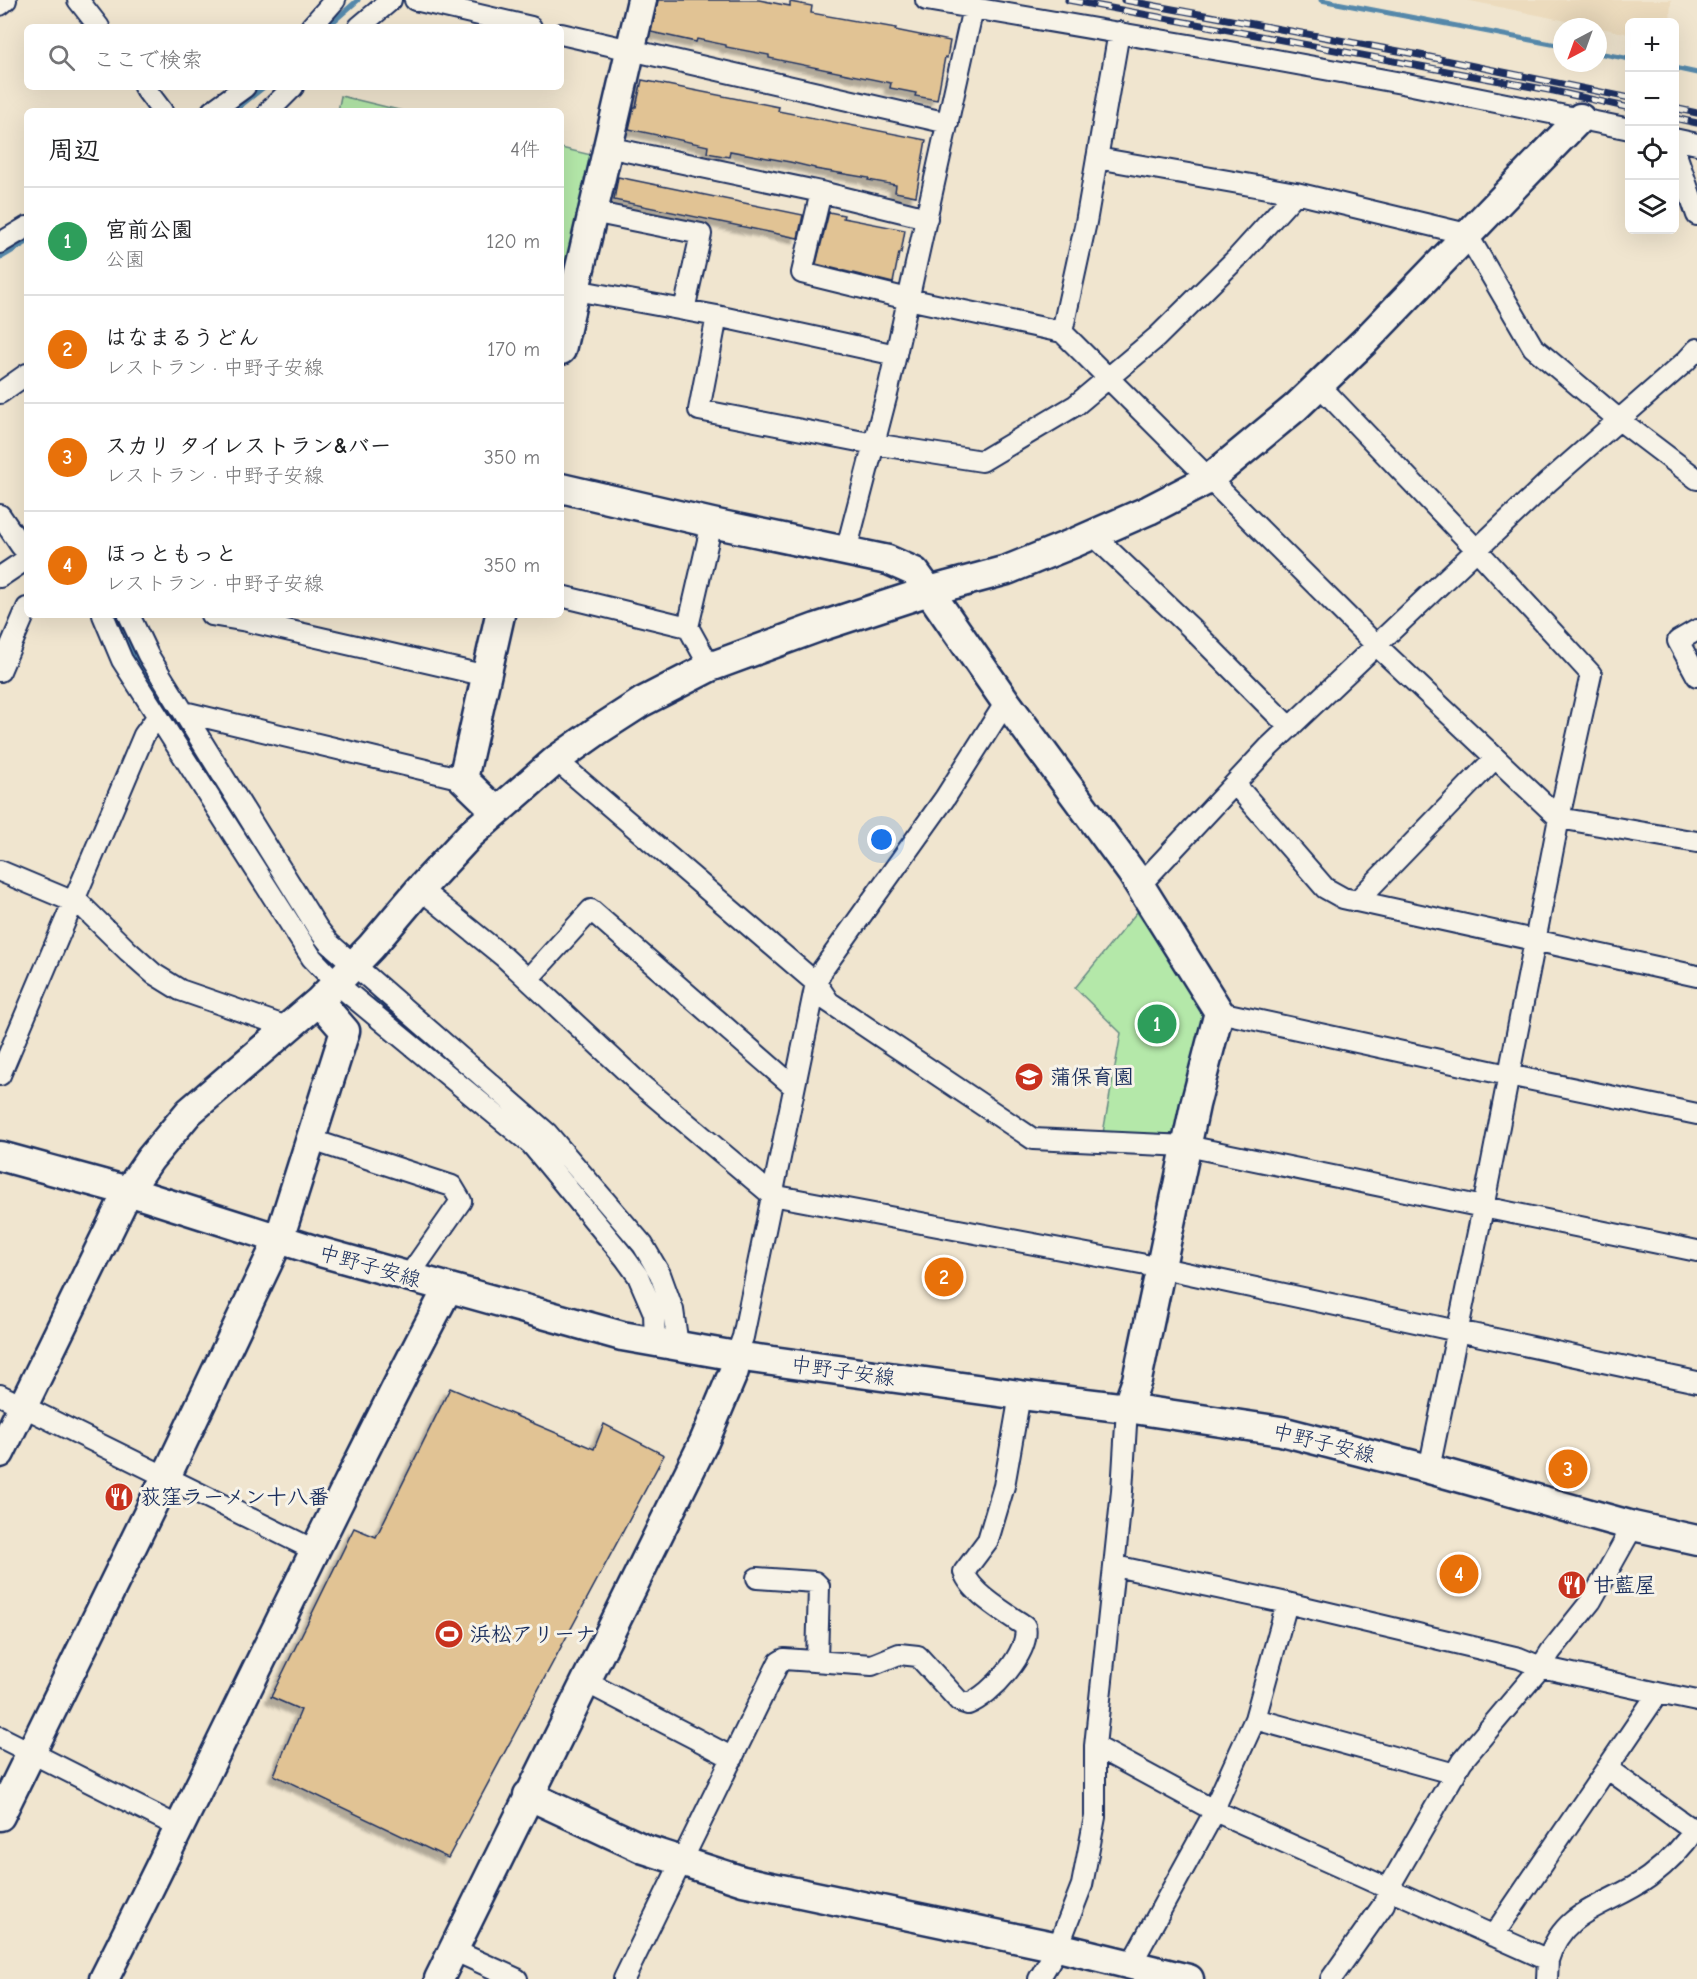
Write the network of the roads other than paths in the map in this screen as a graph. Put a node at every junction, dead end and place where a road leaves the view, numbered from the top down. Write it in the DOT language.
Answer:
graph roads {
  1 [pos="6,0"];
  2 [pos="78,0"];
  3 [pos="335,0"];
  4 [pos="392,0"];
  5 [pos="415,0"];
  6 [pos="642,0"];
  7 [pos="926,0"];
  8 [pos="0,5"];
  9 [pos="973,8"];
  10 [pos="97,24"];
  11 [pos="314,24"];
  12 [pos="363,24"];
  13 [pos="518,24"];
  14 [pos="1119,32"];
  15 [pos="564,35"];
  16 [pos="629,50"];
  17 [pos="146,90"];
  18 [pos="241,90"];
  19 [pos="290,90"];
  20 [pos="160,108"];
  21 [pos="216,108"];
  22 [pos="272,108"];
  23 [pos="1580,118"];
  24 [pos="948,123"];
  25 [pos="1625,128"];
  26 [pos="1679,140"];
  27 [pos="1697,144"];
  28 [pos="607,147"];
  29 [pos="1097,158"];
  30 [pos="1679,162"];
  31 [pos="821,192"];
  32 [pos="1296,194"];
  33 [pos="592,212"];
  34 [pos="1697,214"];
  35 [pos="927,218"];
  36 [pos="24,229"];
  37 [pos="1467,234"];
  38 [pos="0,243"];
  39 [pos="575,290"];
  40 [pos="908,299"];
  41 [pos="684,310"];
  42 [pos="717,315"];
  43 [pos="1062,332"];
  44 [pos="564,337"];
  45 [pos="1697,349"];
  46 [pos="896,355"];
  47 [pos="24,376"];
  48 [pos="1108,378"];
  49 [pos="1319,385"];
  50 [pos="0,393"];
  51 [pos="1618,419"];
  52 [pos="874,444"];
  53 [pos="1209,479"];
  54 [pos="1697,479"];
  55 [pos="564,489"];
  56 [pos="0,514"];
  57 [pos="712,524"];
  58 [pos="1093,535"];
  59 [pos="24,548"];
  60 [pos="1477,550"];
  61 [pos="846,551"];
  62 [pos="24,561"];
  63 [pos="0,577"];
  64 [pos="928,591"];
  65 [pos="564,597"];
  66 [pos="24,615"];
  67 [pos="104,618"];
  68 [pos="130,618"];
  69 [pos="229,618"];
  70 [pos="500,618"];
  71 [pos="688,627"];
  72 [pos="1697,630"];
  73 [pos="1377,646"];
  74 [pos="710,667"];
  75 [pos="0,671"];
  76 [pos="487,676"];
  77 [pos="1697,676"];
  78 [pos="1006,702"];
  79 [pos="184,712"];
  80 [pos="157,717"];
  81 [pos="1290,728"];
  82 [pos="1495,758"];
  83 [pos="556,760"];
  84 [pos="464,779"];
  85 [pos="1235,784"];
  86 [pos="496,811"];
  87 [pos="1559,818"];
  88 [pos="1697,842"];
  89 [pos="0,871"];
  90 [pos="1140,885"];
  91 [pos="420,889"];
  92 [pos="75,901"];
  93 [pos="1357,901"];
  94 [pos="1535,940"];
  95 [pos="1697,976"];
  96 [pos="528,979"];
  97 [pos="816,982"];
  98 [pos="336,983"];
  99 [pos="1219,1012"];
  100 [pos="287,1027"];
  101 [pos="0,1075"];
  102 [pos="1509,1076"];
  103 [pos="794,1087"];
  104 [pos="1697,1114"];
  105 [pos="312,1140"];
  106 [pos="1187,1146"];
  107 [pos="0,1156"];
  108 [pos="128,1191"];
  109 [pos="772,1195"];
  110 [pos="1483,1208"];
  111 [pos="279,1239"];
  112 [pos="1697,1251"];
  113 [pos="1162,1268"];
  114 [pos="408,1277"];
  115 [pos="448,1288"];
  116 [pos="1456,1332"];
  117 [pos="666,1344"];
  118 [pos="736,1356"];
  119 [pos="1697,1382"];
  120 [pos="1020,1395"];
  121 [pos="12,1401"];
  122 [pos="1127,1408"];
  123 [pos="0,1454"];
  124 [pos="1429,1469"];
  125 [pos="166,1477"];
  126 [pos="1633,1526"];
  127 [pos="1697,1540"];
  128 [pos="314,1550"];
  129 [pos="1115,1566"];
  130 [pos="756,1578"];
  131 [pos="1287,1603"];
  132 [pos="817,1661"];
  133 [pos="1541,1667"];
  134 [pos="586,1682"];
  135 [pos="1658,1693"];
  136 [pos="1697,1701"];
  137 [pos="1255,1719"];
  138 [pos="0,1737"];
  139 [pos="1095,1746"];
  140 [pos="32,1753"];
  141 [pos="733,1758"];
  142 [pos="1608,1769"];
  143 [pos="1455,1774"];
  144 [pos="528,1796"];
  145 [pos="1215,1811"];
  146 [pos="0,1816"];
  147 [pos="181,1828"];
  148 [pos="1696,1828"];
  149 [pos="681,1862"];
  150 [pos="1388,1889"];
  151 [pos="1493,1936"];
  152 [pos="1058,1947"];
  153 [pos="453,1950"];
  154 [pos="1130,1966"];
  155 [pos="1547,1970"];
  156 [pos="104,1979"];
  157 [pos="439,1979"];
  158 [pos="517,1979"];
  159 [pos="624,1979"];
  160 [pos="1039,1979"];
  161 [pos="1189,1979"];
  162 [pos="1331,1979"];
  1 -- 8 [label="street"];
  2 -- 10 [label="street"];
  3 -- 11 [label="street"];
  4 -- 12 [label="street"];
  5 -- 13 [label="street"];
  6 -- 16 [label="street"];
  7 -- 9 [label="street"];
  9 -- 14 [label="street"];
  9 -- 24 [label="street"];
  14 -- 23 [label="street"];
  14 -- 29 [label="street"];
  15 -- 16 [label="street"];
  16 -- 24 [label="street"];
  16 -- 28 [label="street"];
  17 -- 20 [label="street"];
  18 -- 21 [label="street"];
  19 -- 22 [label="street"];
  23 -- 25 [label="street"];
  23 -- 37 [label="street"];
  24 -- 35 [label="street"];
  26 -- 27 [label="street"];
  28 -- 31 [label="street"];
  28 -- 33 [label="street"];
  29 -- 32 [label="street"];
  29 -- 43 [label="street"];
  30 -- 34 [label="street"];
  31 -- 35 [label="street"];
  31 -- 40 [label="street"];
  32 -- 37 [label="street"];
  32 -- 48 [label="street"];
  33 -- 39 [label="street"];
  33 -- 41 [label="street"];
  35 -- 40 [label="street"];
  36 -- 38 [label="street"];
  37 -- 49 [label="street"];
  37 -- 51 [label="street"];
  39 -- 41 [label="street"];
  39 -- 44 [label="street"];
  40 -- 43 [label="street"];
  40 -- 46 [label="street"];
  41 -- 42 [label="street"];
  42 -- 46 [label="street"];
  42 -- 52 [label="street"];
  43 -- 48 [label="street"];
  45 -- 51 [label="street"];
  46 -- 52 [label="street"];
  47 -- 50 [label="street"];
  48 -- 52 [label="street"];
  48 -- 53 [label="street"];
  49 -- 53 [label="street"];
  49 -- 60 [label="street"];
  51 -- 54 [label="street"];
  51 -- 60 [label="street"];
  52 -- 61 [label="street"];
  53 -- 58 [label="street"];
  53 -- 73 [label="street"];
  55 -- 57 [label="street"];
  56 -- 59 [label="street"];
  57 -- 61 [label="street"];
  57 -- 71 [label="street"];
  58 -- 64 [label="street"];
  58 -- 81 [label="street"];
  60 -- 73 [label="street"];
  60 -- 87 [label="street"];
  61 -- 64 [label="street"];
  62 -- 63 [label="street"];
  64 -- 74 [label="street"];
  64 -- 78 [label="street"];
  65 -- 71 [label="street"];
  66 -- 75 [label="street"];
  67 -- 80 [label="street"];
  68 -- 79 [label="street"];
  69 -- 76 [label="street"];
  70 -- 76 [label="street"];
  71 -- 74 [label="street"];
  72 -- 77 [label="street"];
  73 -- 81 [label="street"];
  73 -- 82 [label="street"];
  74 -- 83 [label="street"];
  76 -- 84 [label="street"];
  78 -- 90 [label="street"];
  78 -- 97 [label="street"];
  79 -- 84 [label="street"];
  79 -- 98 [label="street"];
  80 -- 92 [label="street"];
  80 -- 98 [label="street"];
  81 -- 85 [label="street"];
  82 -- 87 [label="street"];
  82 -- 93 [label="street"];
  83 -- 86 [label="street"];
  83 -- 97 [label="street"];
  84 -- 86 [label="street"];
  85 -- 90 [label="street"];
  85 -- 93 [label="street"];
  86 -- 91 [label="street"];
  87 -- 88 [label="street"];
  87 -- 94 [label="street"];
  89 -- 92 [label="street"];
  90 -- 99 [label="street"];
  91 -- 96 [label="street"];
  91 -- 98 [label="street"];
  92 -- 100 [label="street"];
  92 -- 101 [label="street"];
  93 -- 94 [label="street"];
  94 -- 95 [label="street"];
  94 -- 102 [label="street"];
  96 -- 103 [label="street"];
  96 -- 109 [label="street"];
  97 -- 103 [label="street"];
  97 -- 106 [label="street"];
  98 -- 100 [label="street"];
  98 -- 105 [label="street"];
  98 -- 117 [label="street"];
  99 -- 102 [label="street"];
  99 -- 106 [label="street"];
  100 -- 108 [label="street"];
  102 -- 104 [label="street"];
  102 -- 110 [label="street"];
  103 -- 109 [label="street"];
  105 -- 111 [label="street"];
  105 -- 114 [label="street"];
  106 -- 110 [label="street"];
  106 -- 113 [label="street"];
  107 -- 108 [label="street, 中野子安線"];
  108 -- 111 [label="street, 中野子安線"];
  108 -- 121 [label="street"];
  109 -- 113 [label="street"];
  109 -- 118 [label="street"];
  110 -- 112 [label="street"];
  110 -- 116 [label="street"];
  111 -- 114 [label="street, 中野子安線"];
  111 -- 125 [label="street"];
  113 -- 116 [label="street"];
  113 -- 122 [label="street"];
  114 -- 115 [label="street, 中野子安線"];
  115 -- 117 [label="street, 中野子安線"];
  115 -- 128 [label="street"];
  116 -- 119 [label="street"];
  116 -- 124 [label="street"];
  117 -- 118 [label="street, 中野子安線"];
  118 -- 120 [label="street, 中野子安線"];
  118 -- 134 [label="street"];
  120 -- 122 [label="street, 中野子安線"];
  120 -- 132 [label="street"];
  121 -- 123 [label="street"];
  121 -- 125 [label="street"];
  122 -- 124 [label="street, 中野子安線"];
  122 -- 129 [label="street"];
  124 -- 126 [label="street, 中野子安線"];
  125 -- 128 [label="street"];
  125 -- 140 [label="street"];
  126 -- 127 [label="street, 中野子安線"];
  126 -- 133 [label="street"];
  128 -- 147 [label="street"];
  129 -- 131 [label="street"];
  129 -- 139 [label="street"];
  130 -- 132 [label="street"];
  131 -- 133 [label="street"];
  131 -- 137 [label="street"];
  132 -- 141 [label="street"];
  133 -- 135 [label="street"];
  133 -- 143 [label="street"];
  134 -- 141 [label="street"];
  134 -- 144 [label="street"];
  135 -- 136 [label="street"];
  135 -- 142 [label="street"];
  137 -- 143 [label="street"];
  137 -- 145 [label="street"];
  138 -- 140 [label="street"];
  139 -- 145 [label="street"];
  139 -- 152 [label="street"];
  140 -- 146 [label="street"];
  140 -- 147 [label="street"];
  141 -- 149 [label="street"];
  142 -- 148 [label="street"];
  142 -- 151 [label="street"];
  143 -- 150 [label="street"];
  144 -- 149 [label="street"];
  144 -- 153 [label="street"];
  145 -- 150 [label="street"];
  145 -- 154 [label="street"];
  147 -- 156 [label="street"];
  148 -- 155 [label="street"];
  149 -- 152 [label="street"];
  149 -- 159 [label="street"];
  150 -- 151 [label="street"];
  150 -- 162 [label="street"];
  151 -- 155 [label="street"];
  152 -- 154 [label="street"];
  152 -- 160 [label="street"];
  153 -- 157 [label="street"];
  153 -- 158 [label="street"];
  154 -- 161 [label="street"];
}
